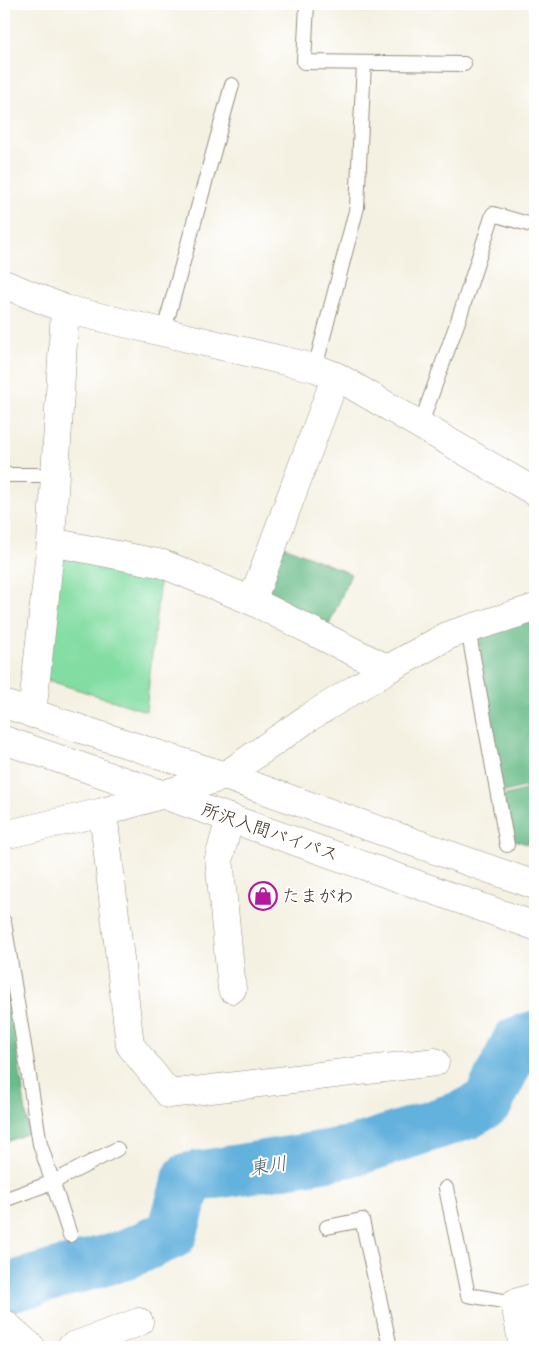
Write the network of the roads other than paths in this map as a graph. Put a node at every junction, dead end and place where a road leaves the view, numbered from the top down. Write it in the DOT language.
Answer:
graph roads {
  1 [pos="307,4"];
  2 [pos="364,63"];
  3 [pos="464,64"];
  4 [pos="232,85"];
  5 [pos="535,226"];
  6 [pos="4,284"];
  7 [pos="65,310"];
  8 [pos="163,334"];
  9 [pos="325,372"];
  10 [pos="420,426"];
  11 [pos="4,475"];
  12 [pos="56,475"];
  13 [pos="535,492"];
  14 [pos="51,542"];
  15 [pos="252,601"];
  16 [pos="535,608"];
  17 [pos="468,629"];
  18 [pos="388,669"];
  19 [pos="4,704"];
  20 [pos="32,714"];
  21 [pos="4,740"];
  22 [pos="225,776"];
  23 [pos="164,795"];
  24 [pos="103,812"];
  25 [pos="230,818"];
  26 [pos="4,835"];
  27 [pos="507,845"];
  28 [pos="535,885"];
  29 [pos="4,922"];
  30 [pos="535,926"];
  31 [pos="232,989"];
  32 [pos="435,1062"];
  33 [pos="117,1149"];
  34 [pos="53,1182"];
  35 [pos="446,1188"];
  36 [pos="4,1200"];
  37 [pos="327,1227"];
  38 [pos="70,1235"];
  39 [pos="525,1300"];
  40 [pos="139,1322"];
  41 [pos="4,1323"];
  42 [pos="31,1347"];
  43 [pos="71,1347"];
  44 [pos="390,1347"];
  45 [pos="523,1347"];
  1 -- 2 [label="lane"];
  2 -- 3 [label="lane"];
  2 -- 9 [label="lane"];
  4 -- 8 [label="lane"];
  5 -- 10 [label="lane"];
  6 -- 7 [label="main road"];
  7 -- 8 [label="main road"];
  7 -- 12 [label="main road"];
  8 -- 9 [label="main road"];
  9 -- 10 [label="main road"];
  9 -- 15 [label="main road"];
  10 -- 13 [label="main road"];
  11 -- 12 [label="lane"];
  12 -- 14 [label="main road"];
  14 -- 15 [label="main road"];
  14 -- 20 [label="main road"];
  15 -- 18 [label="main road"];
  16 -- 17 [label="main road"];
  17 -- 18 [label="main road"];
  17 -- 27 [label="lane"];
  18 -- 22 [label="main road"];
  19 -- 20 [label="main road"];
  20 -- 22 [label="main road"];
  21 -- 23 [label="main road, 所沢入間バイパス"];
  22 -- 23 [label="main road"];
  22 -- 28 [label="main road"];
  23 -- 24 [label="main road"];
  23 -- 25 [label="main road, 所沢入間バイパス"];
  24 -- 26 [label="main road"];
  24 -- 32 [label="main road"];
  25 -- 30 [label="main road, 所沢入間バイパス"];
  25 -- 31 [label="main road"];
  29 -- 34 [label="lane"];
  33 -- 34 [label="lane"];
  34 -- 36 [label="lane"];
  34 -- 38 [label="lane"];
  35 -- 39 [label="lane"];
  37 -- 44 [label="lane"];
  39 -- 45 [label="main road"];
  40 -- 43 [label="main road"];
  41 -- 42 [label="main road"];
}
